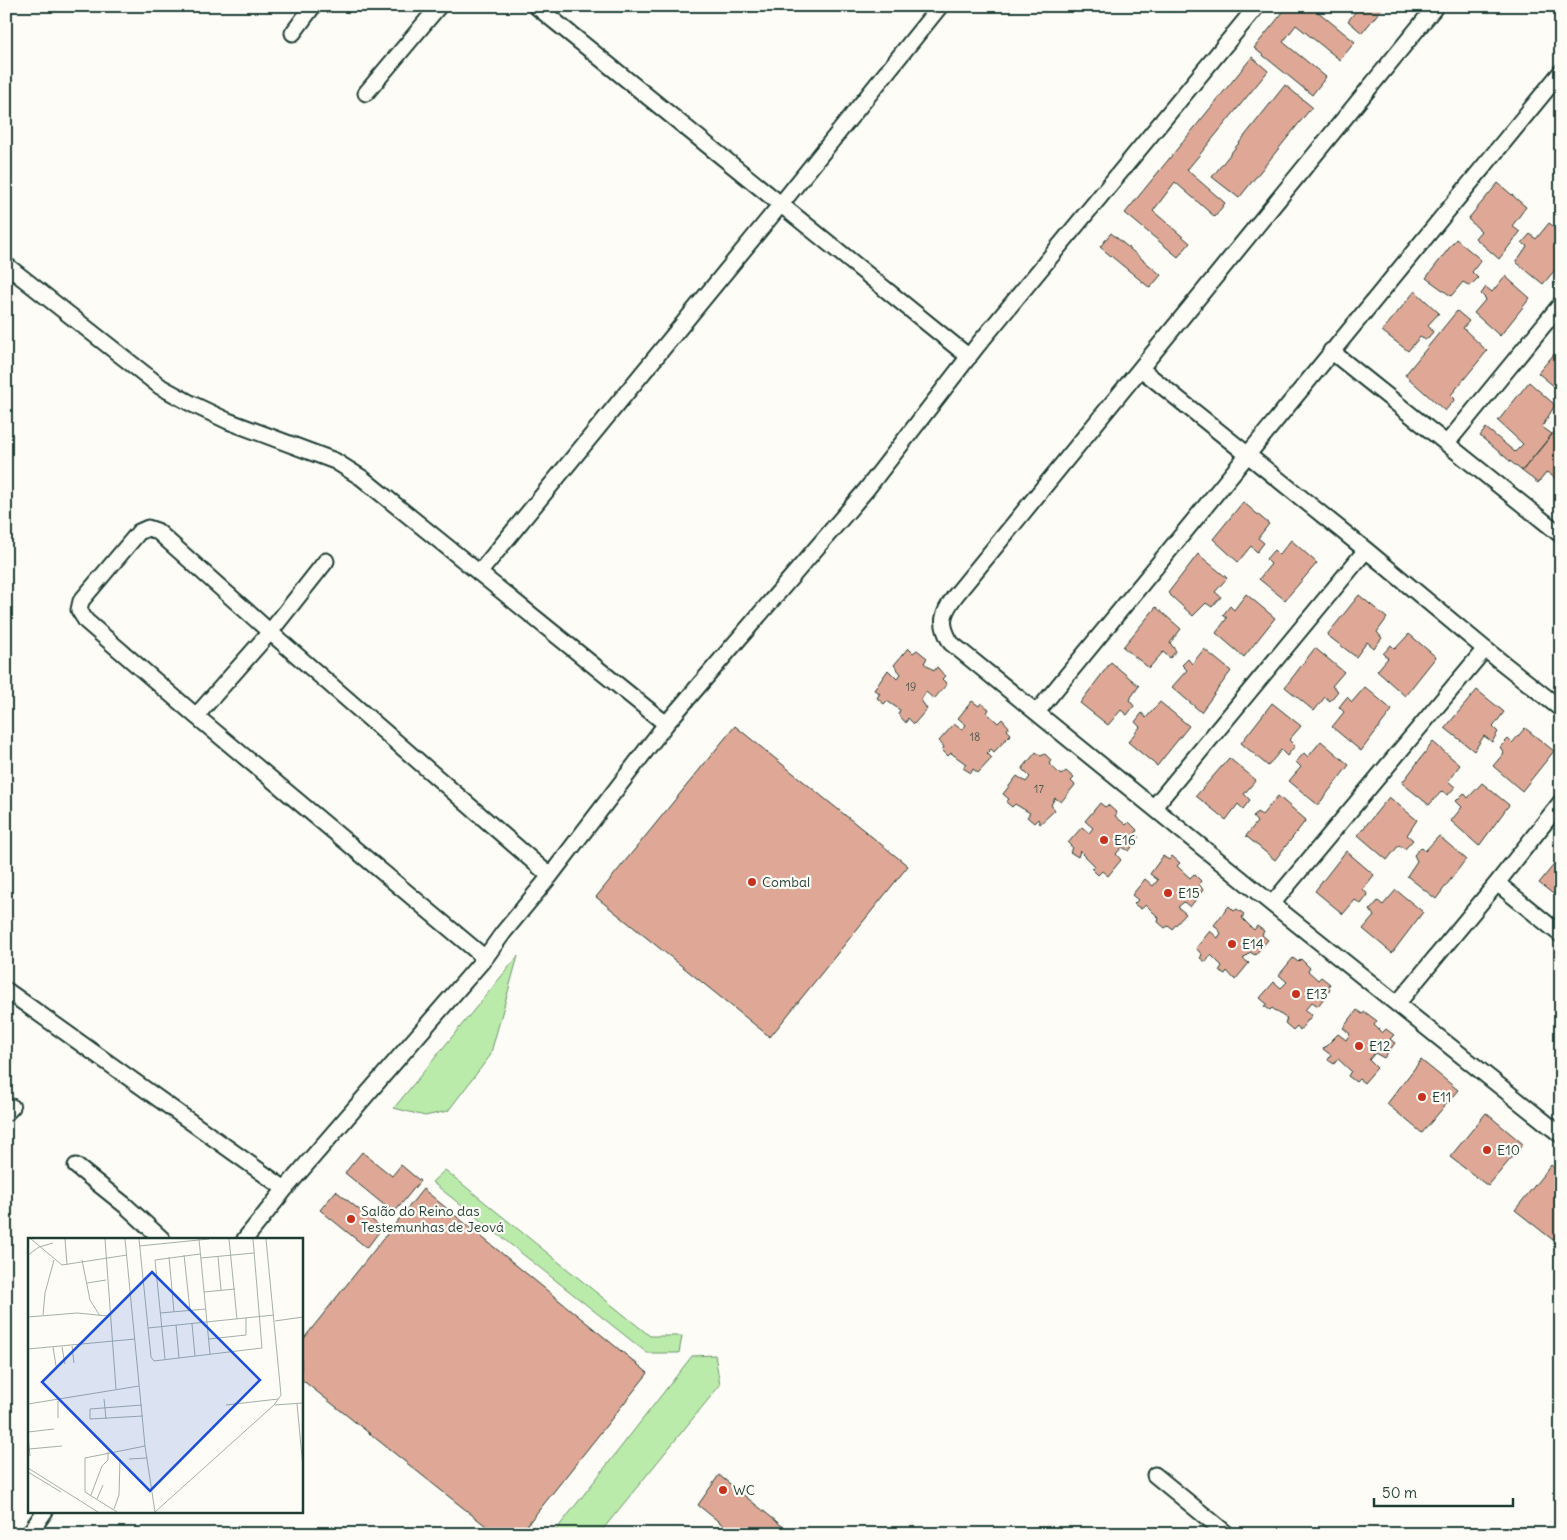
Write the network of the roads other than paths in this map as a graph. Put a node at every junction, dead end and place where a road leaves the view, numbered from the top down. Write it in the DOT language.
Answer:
graph roads {
  1 [pos="313,6"];
  2 [pos="439,6"];
  3 [pos="536,6"];
  4 [pos="940,6"];
  5 [pos="1258,6"];
  6 [pos="1436,6"];
  7 [pos="293,33"];
  8 [pos="1561,72"];
  9 [pos="366,93"];
  10 [pos="781,204"];
  11 [pos="6,265"];
  12 [pos="1561,304"];
  13 [pos="1331,352"];
  14 [pos="969,357"];
  15 [pos="1141,369"];
  16 [pos="1447,443"];
  17 [pos="1248,455"];
  18 [pos="1561,535"];
  19 [pos="1366,550"];
  20 [pos="326,561"];
  21 [pos="480,573"];
  22 [pos="270,632"];
  23 [pos="1485,649"];
  24 [pos="1561,709"];
  25 [pos="1037,712"];
  26 [pos="196,716"];
  27 [pos="666,724"];
  28 [pos="1561,802"];
  29 [pos="1154,807"];
  30 [pos="550,876"];
  31 [pos="1497,883"];
  32 [pos="1272,904"];
  33 [pos="1561,934"];
  34 [pos="485,958"];
  35 [pos="6,990"];
  36 [pos="1397,1004"];
  37 [pos="1561,1136"];
  38 [pos="76,1166"];
  39 [pos="285,1189"];
  40 [pos="161,1238"];
  41 [pos="246,1238"];
  42 [pos="1155,1475"];
  43 [pos="44,1512"];
  44 [pos="29,1534"];
  45 [pos="1227,1534"];
  1 -- 7 [label="street"];
  2 -- 9 [label="street"];
  3 -- 10 [label="street"];
  4 -- 10 [label="street"];
  5 -- 14 [label="street"];
  6 -- 15 [label="street"];
  8 -- 13 [label="street"];
  10 -- 14 [label="street"];
  10 -- 21 [label="street"];
  11 -- 21 [label="street"];
  12 -- 16 [label="street"];
  13 -- 16 [label="street"];
  13 -- 17 [label="street"];
  14 -- 27 [label="street"];
  15 -- 17 [label="street"];
  15 -- 25 [label="street"];
  16 -- 18 [label="street"];
  17 -- 19 [label="street"];
  17 -- 25 [label="street"];
  19 -- 23 [label="street"];
  19 -- 29 [label="street"];
  20 -- 22 [label="street"];
  21 -- 27 [label="street"];
  22 -- 26 [label="street"];
  22 -- 26 [label="street"];
  22 -- 30 [label="street"];
  23 -- 24 [label="street"];
  23 -- 32 [label="street"];
  25 -- 29 [label="street"];
  26 -- 34 [label="street"];
  27 -- 30 [label="street"];
  28 -- 31 [label="street"];
  29 -- 32 [label="street"];
  30 -- 34 [label="street"];
  31 -- 33 [label="street"];
  31 -- 36 [label="street"];
  32 -- 36 [label="street"];
  34 -- 39 [label="street"];
  35 -- 39 [label="street"];
  36 -- 37 [label="street"];
  38 -- 40 [label="street"];
  39 -- 41 [label="street"];
  42 -- 45 [label="street"];
  43 -- 44 [label="street"];
}
